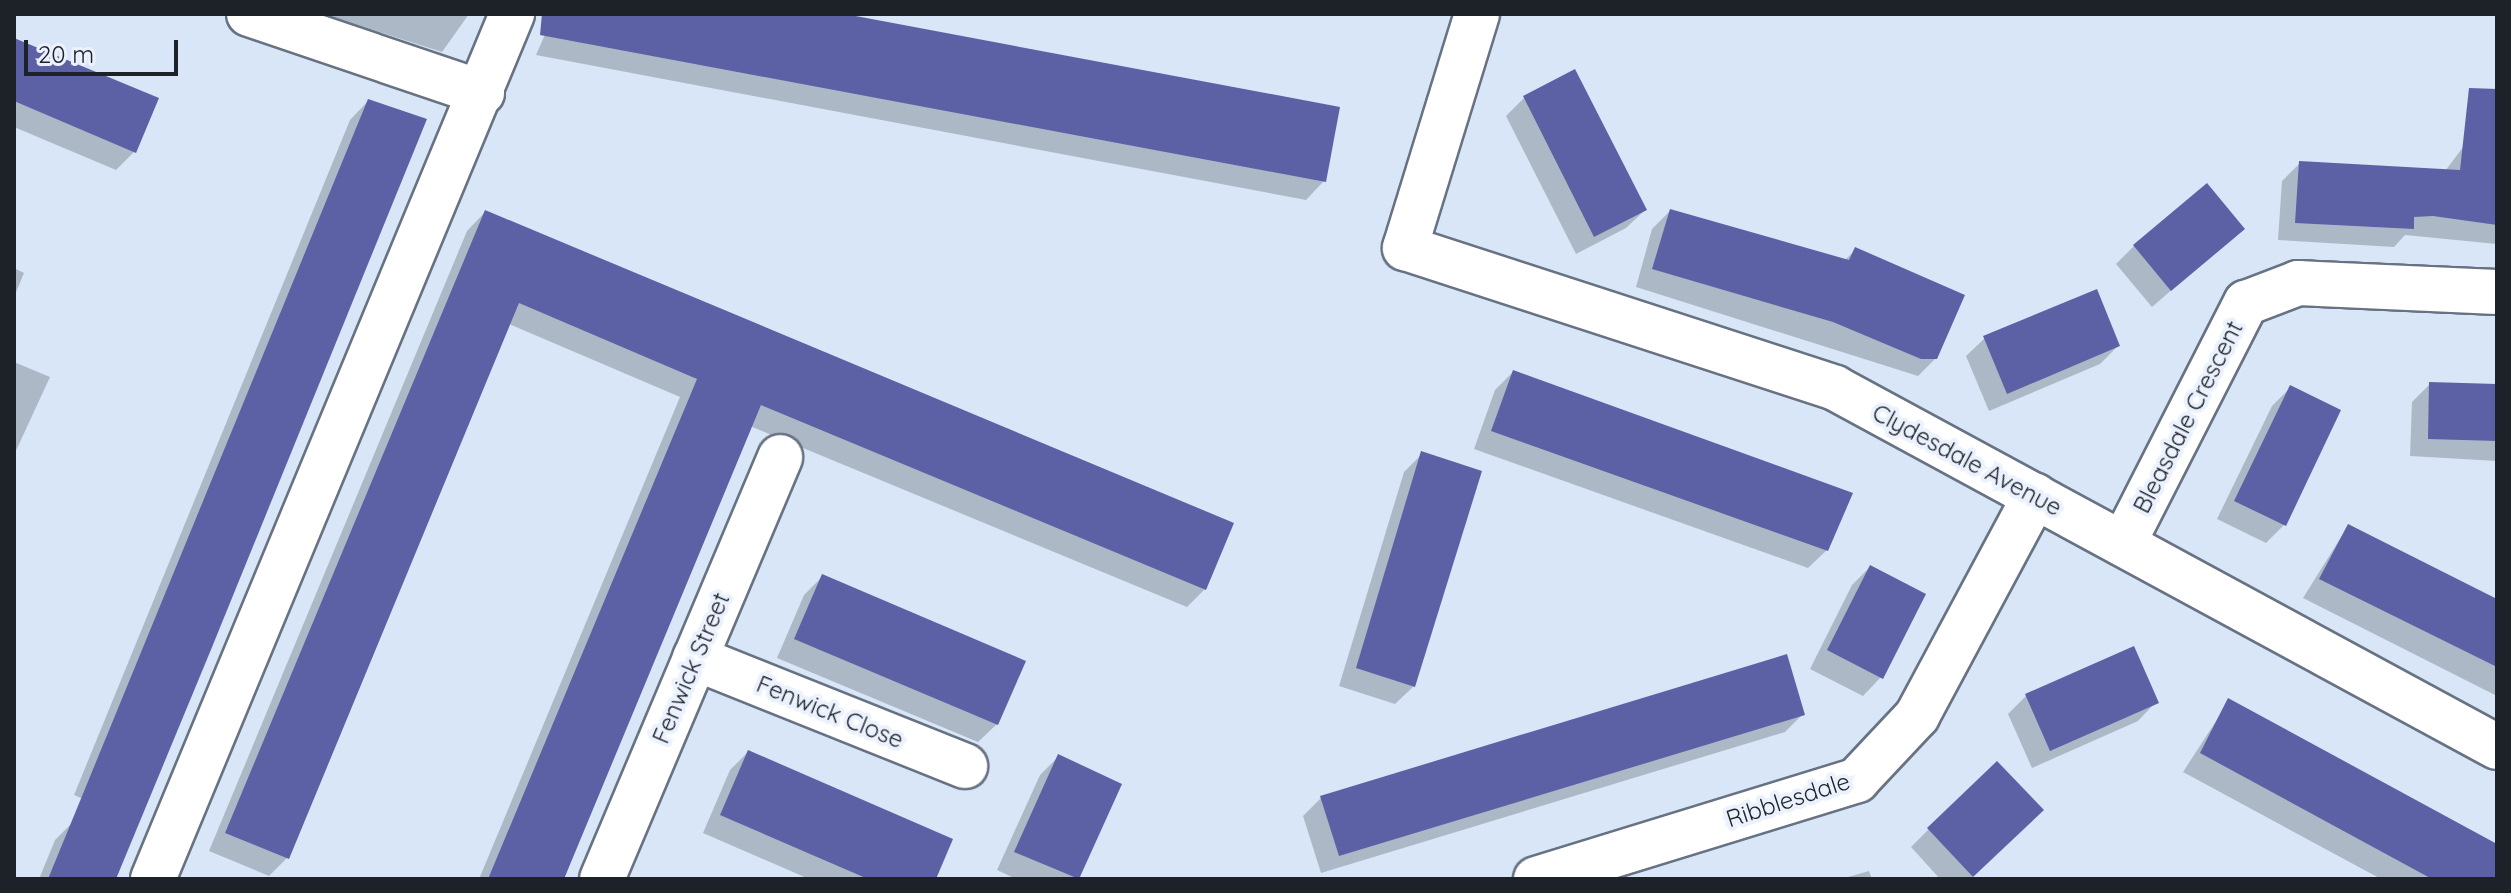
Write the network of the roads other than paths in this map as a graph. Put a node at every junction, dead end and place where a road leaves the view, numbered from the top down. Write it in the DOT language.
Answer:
graph roads {
  1 [pos="249,14"];
  2 [pos="512,14"];
  3 [pos="1477,14"];
  4 [pos="482,93"];
  5 [pos="2497,292"];
  6 [pos="780,457"];
  7 [pos="2035,496"];
  8 [pos="2123,544"];
  9 [pos="695,658"];
  10 [pos="2497,747"];
  11 [pos="965,766"];
  12 [pos="153,879"];
  13 [pos="602,879"];
  14 [pos="1536,879"];
  1 -- 4 [label="street"];
  2 -- 4 [label="street"];
  3 -- 7 [label="street, Clydesdale Avenue"];
  4 -- 12 [label="street"];
  5 -- 8 [label="street, Bleasdale Crescent"];
  6 -- 9 [label="street, Fenwick Street"];
  7 -- 8 [label="street, Clydesdale Avenue"];
  7 -- 14 [label="street, Ribblesdale"];
  8 -- 10 [label="street, Clydesdale Avenue"];
  9 -- 11 [label="street, Fenwick Close"];
  9 -- 13 [label="street, Fenwick Street"];
}
